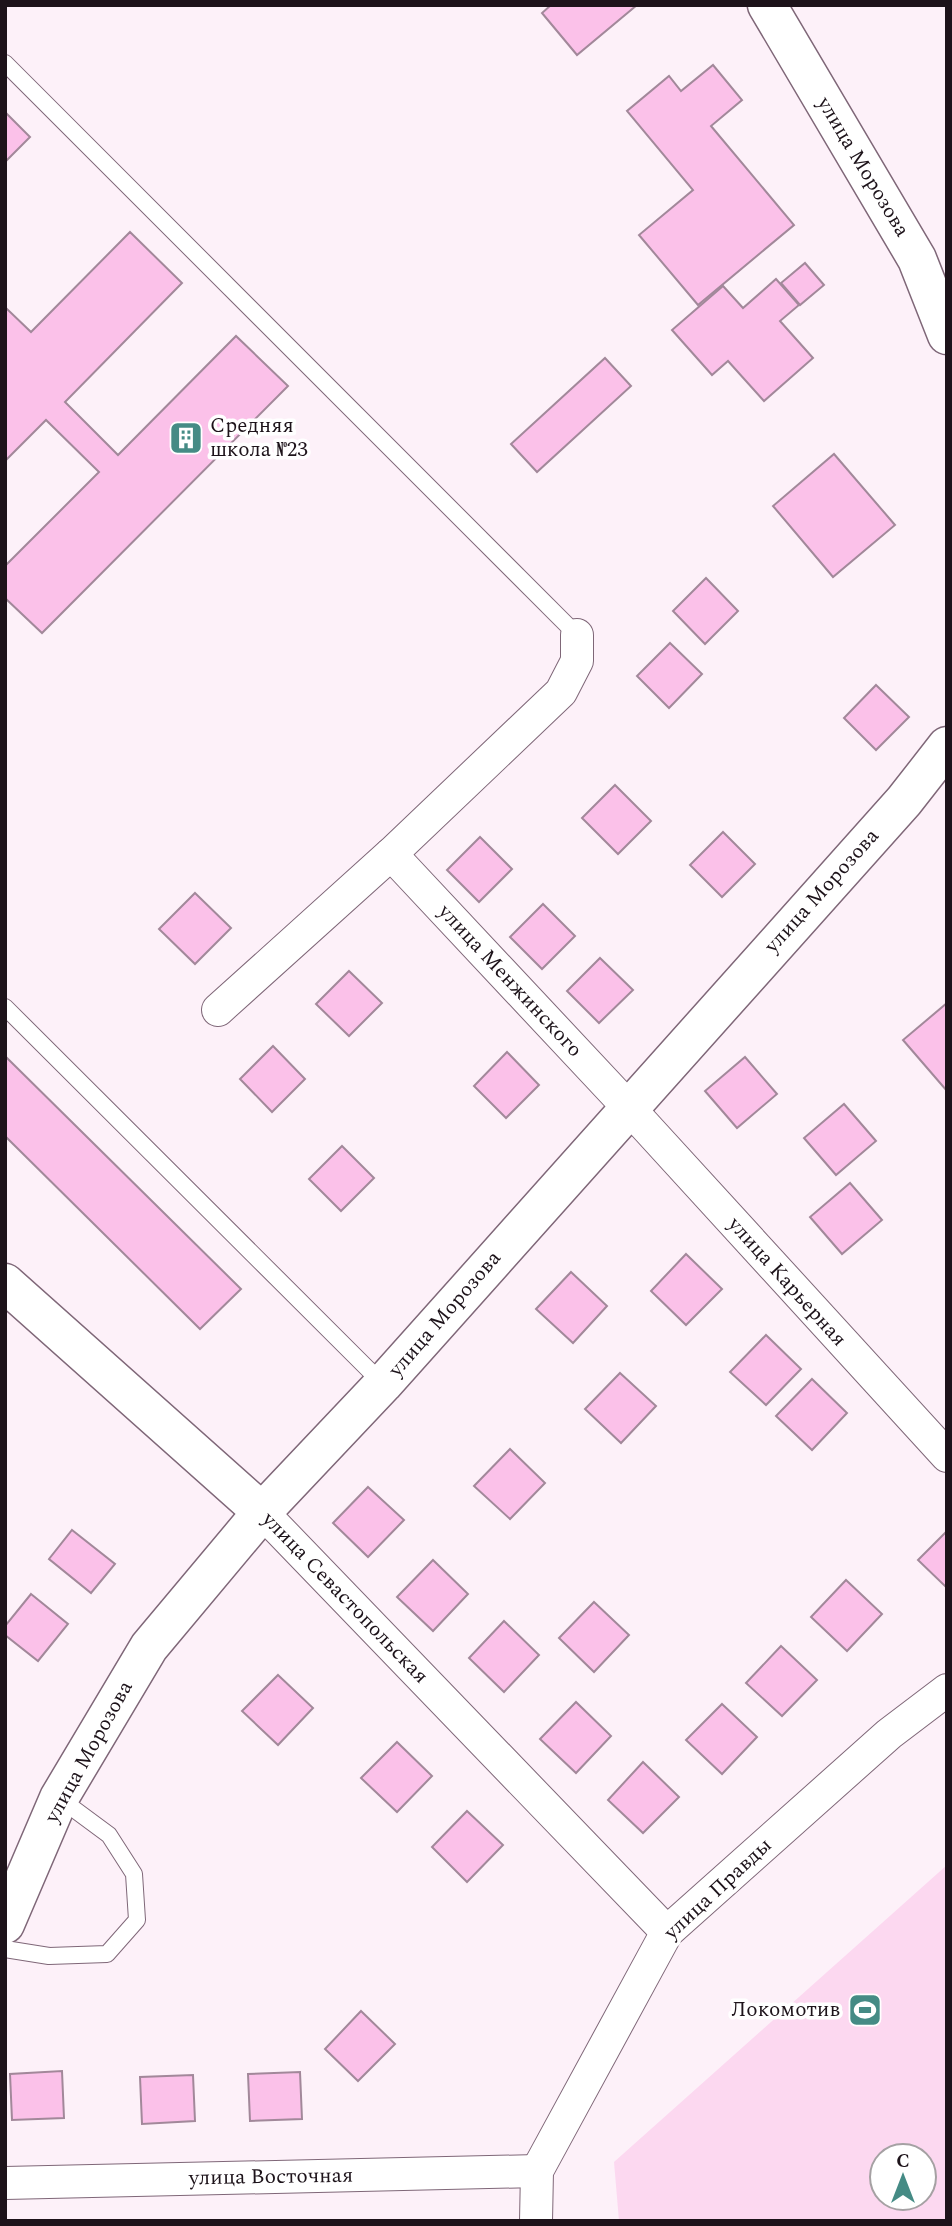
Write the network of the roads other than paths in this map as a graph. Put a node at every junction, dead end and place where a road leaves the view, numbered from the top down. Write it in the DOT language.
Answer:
graph roads {
  1 [pos="767,5"];
  2 [pos="5,63"];
  3 [pos="947,335"];
  4 [pos="576,635"];
  5 [pos="947,746"];
  6 [pos="391,855"];
  7 [pos="5,1007"];
  8 [pos="218,1010"];
  9 [pos="628,1107"];
  10 [pos="5,1283"];
  11 [pos="383,1384"];
  12 [pos="947,1456"];
  13 [pos="262,1512"];
  14 [pos="947,1690"];
  15 [pos="59,1798"];
  16 [pos="5,1924"];
  17 [pos="667,1932"];
  18 [pos="5,1949"];
  19 [pos="537,2172"];
  20 [pos="5,2183"];
  21 [pos="536,2221"];
  1 -- 3 [label="main road, улица Морозова"];
  2 -- 4 [label="lane"];
  4 -- 6 [label="street"];
  5 -- 9 [label="main road, улица Морозова"];
  6 -- 8 [label="street"];
  6 -- 9 [label="street, улица Менжинского"];
  7 -- 11 [label="lane"];
  9 -- 11 [label="main road, улица Морозова"];
  9 -- 12 [label="street, улица Карьерная"];
  10 -- 13 [label="main road, улица Севастопольская"];
  11 -- 13 [label="main road, улица Морозова"];
  13 -- 15 [label="main road, улица Морозова"];
  13 -- 17 [label="street, улица Севастопольская"];
  14 -- 17 [label="street, улица Правды"];
  15 -- 16 [label="main road, улица Морозова"];
  15 -- 18 [label="lane"];
  17 -- 19 [label="street, улица Правды"];
  19 -- 20 [label="street, улица Восточная"];
  19 -- 21 [label="street, улица Правды"];
}
